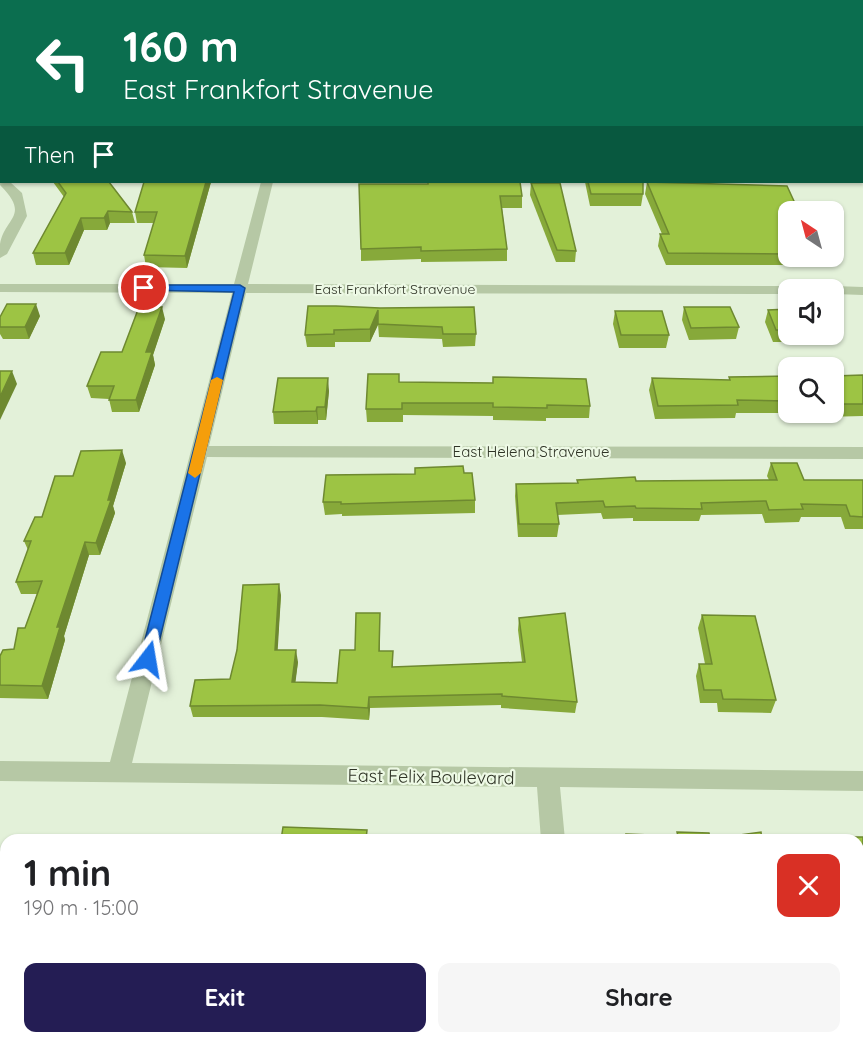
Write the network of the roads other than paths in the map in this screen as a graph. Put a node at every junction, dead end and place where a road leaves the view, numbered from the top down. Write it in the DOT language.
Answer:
graph roads {
  1 [pos="6,183"];
  2 [pos="267,183"];
  3 [pos="0,254"];
  4 [pos="0,288"];
  5 [pos="240,288"];
  6 [pos="778,290"];
  7 [pos="844,290"];
  8 [pos="863,291"];
  9 [pos="200,451"];
  10 [pos="863,453"];
  11 [pos="0,771"];
  12 [pos="119,772"];
  13 [pos="548,779"];
  14 [pos="863,782"];
  15 [pos="553,834"];
  1 -- 3 [label="street"];
  2 -- 5 [label="street"];
  4 -- 5 [label="street, East Frankfort Stravenue"];
  5 -- 6 [label="street, East Frankfort Stravenue"];
  5 -- 9 [label="street"];
  7 -- 8 [label="street"];
  9 -- 10 [label="street, East Helena Stravenue"];
  9 -- 12 [label="street"];
  11 -- 12 [label="street, East Felix Boulevard"];
  12 -- 13 [label="street, East Felix Boulevard"];
  13 -- 14 [label="street, East Felix Boulevard"];
  13 -- 15 [label="street"];
}
